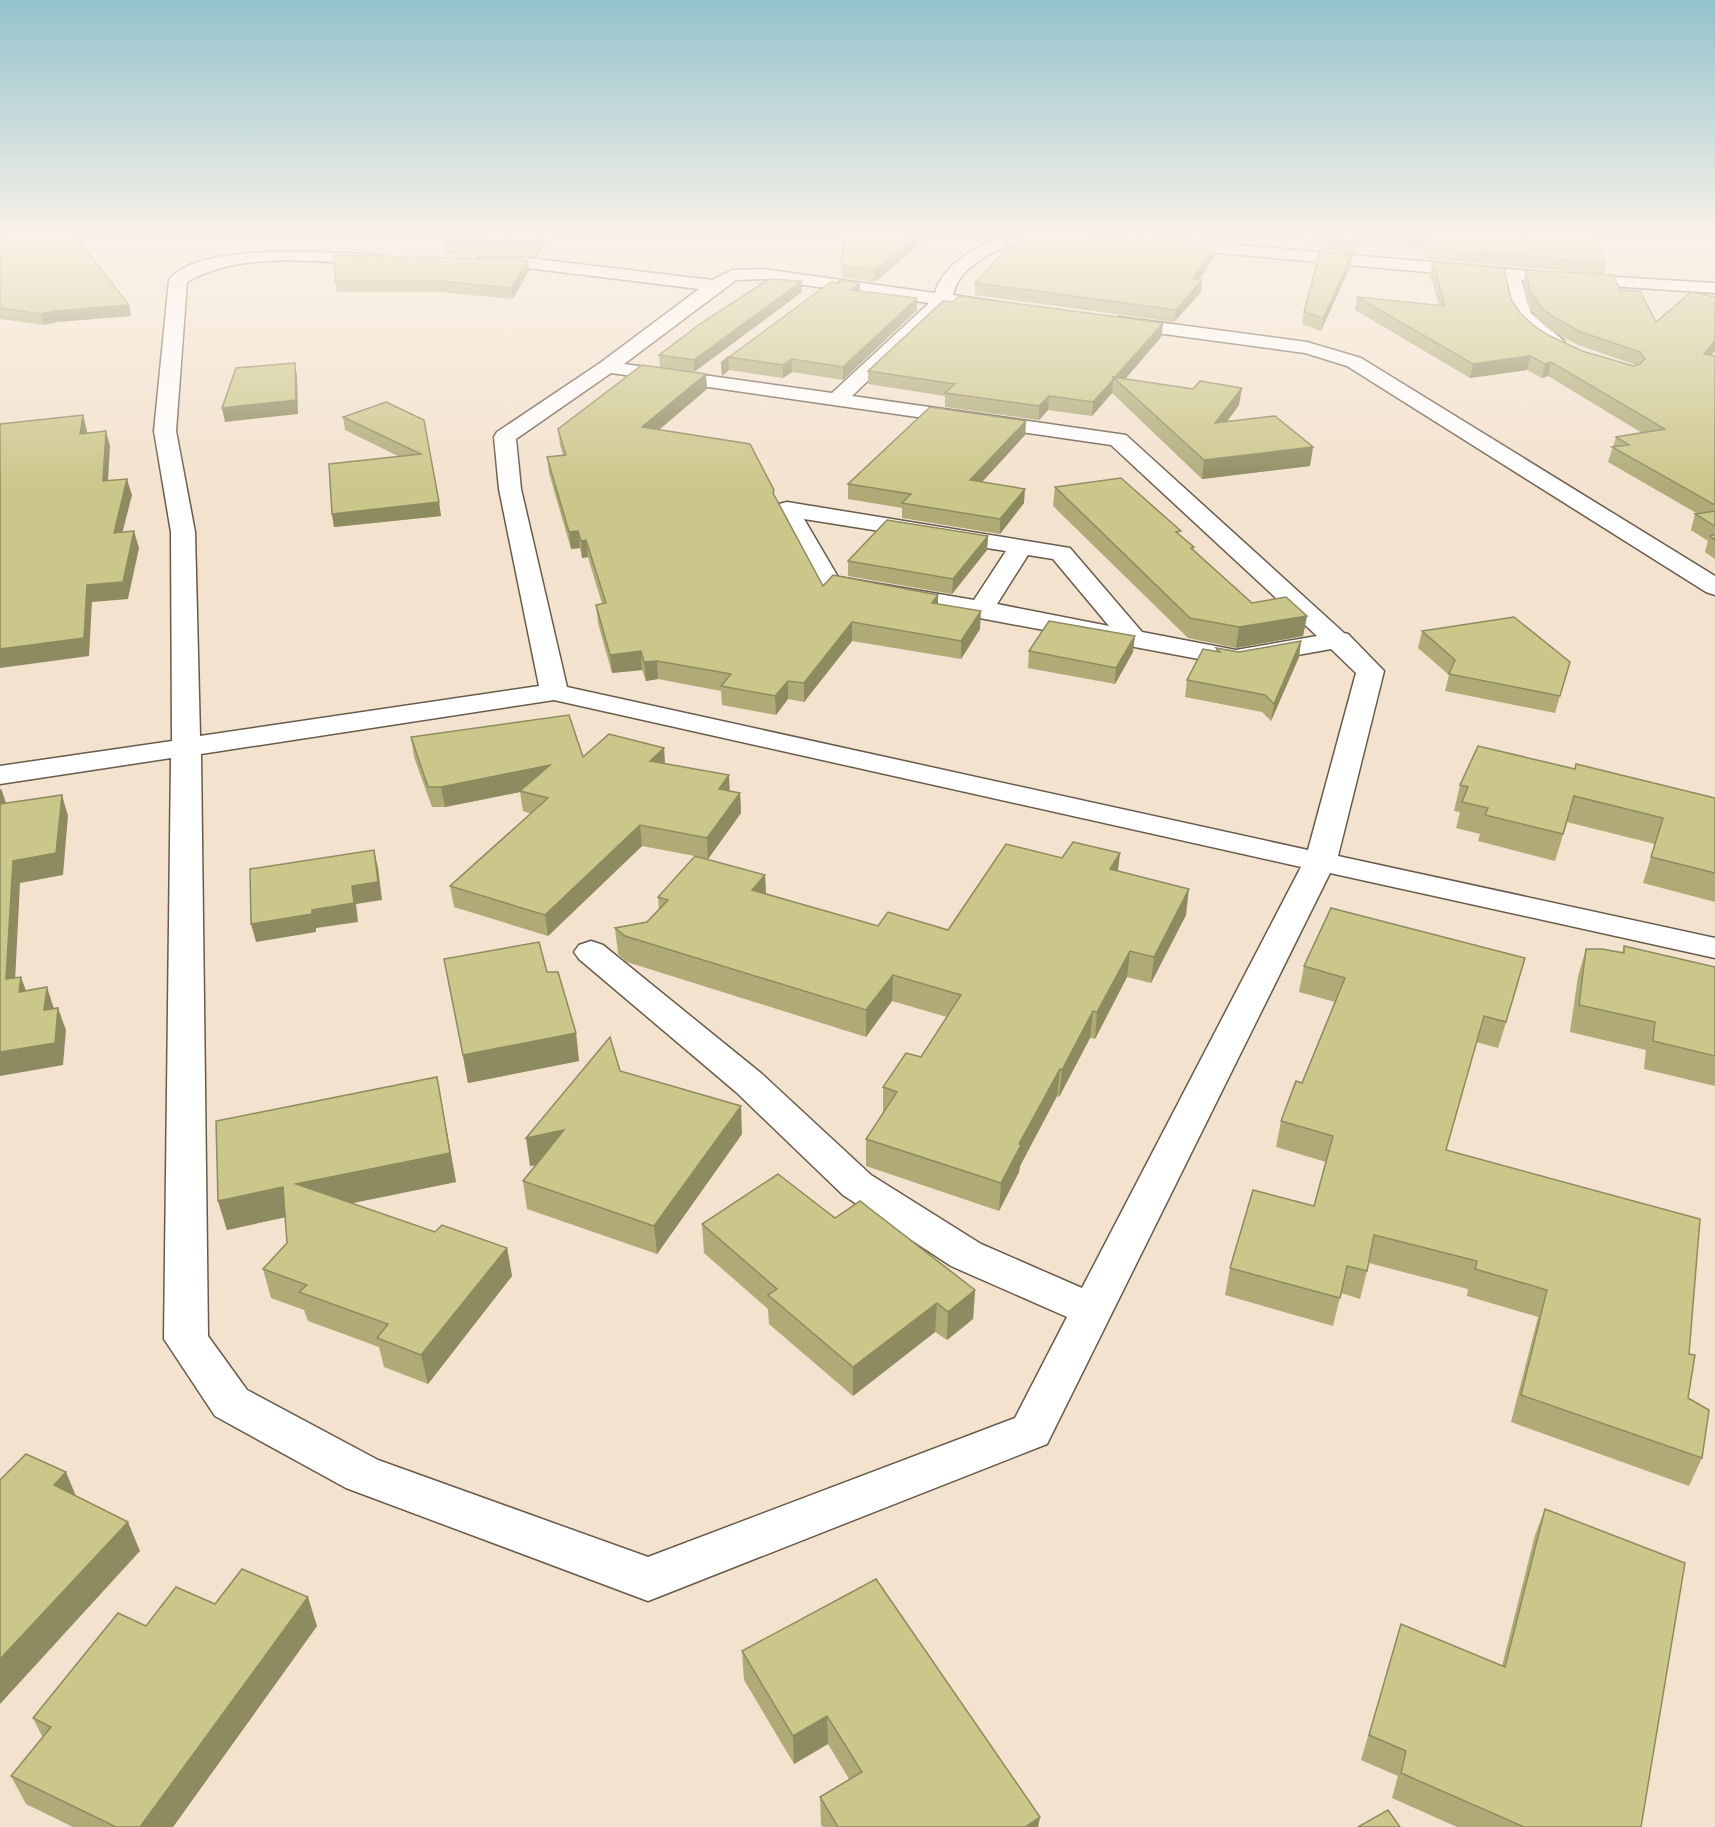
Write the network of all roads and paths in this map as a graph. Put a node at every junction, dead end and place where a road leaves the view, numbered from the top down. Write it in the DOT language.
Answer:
graph roads {
  1 [pos="174,321"];
  2 [pos="668,321"];
  3 [pos="919,321"];
  4 [pos="1105,321"];
  5 [pos="1526,321"];
  6 [pos="1568,349"];
  7 [pos="607,367"];
  8 [pos="837,399"];
  9 [pos="1021,546"];
  10 [pos="1715,587"];
  11 [pos="981,609"];
  12 [pos="1133,638"];
  13 [pos="1339,640"];
  14 [pos="554,692"];
  15 [pos="186,746"];
  16 [pos="0,775"];
  17 [pos="1321,860"];
  18 [pos="1715,948"];
  19 [pos="591,952"];
  20 [pos="1092,1310"];
  1 -- 15 [label="lane"];
  2 -- 7 [label="lane"];
  3 -- 8 [label="lane"];
  4 -- 10 [label="lane"];
  5 -- 6 [label="lane"];
  7 -- 8 [label="lane"];
  7 -- 14 [label="lane"];
  8 -- 13 [label="lane"];
  9 -- 11 [label="lane"];
  9 -- 11 [label="lane"];
  9 -- 12 [label="lane"];
  11 -- 12 [label="lane"];
  12 -- 13 [label="lane"];
  13 -- 17 [label="lane"];
  14 -- 15 [label="lane"];
  14 -- 17 [label="lane"];
  15 -- 16 [label="lane"];
  15 -- 20 [label="lane"];
  17 -- 18 [label="lane"];
  17 -- 20 [label="lane"];
  19 -- 20 [label="lane"];
}
